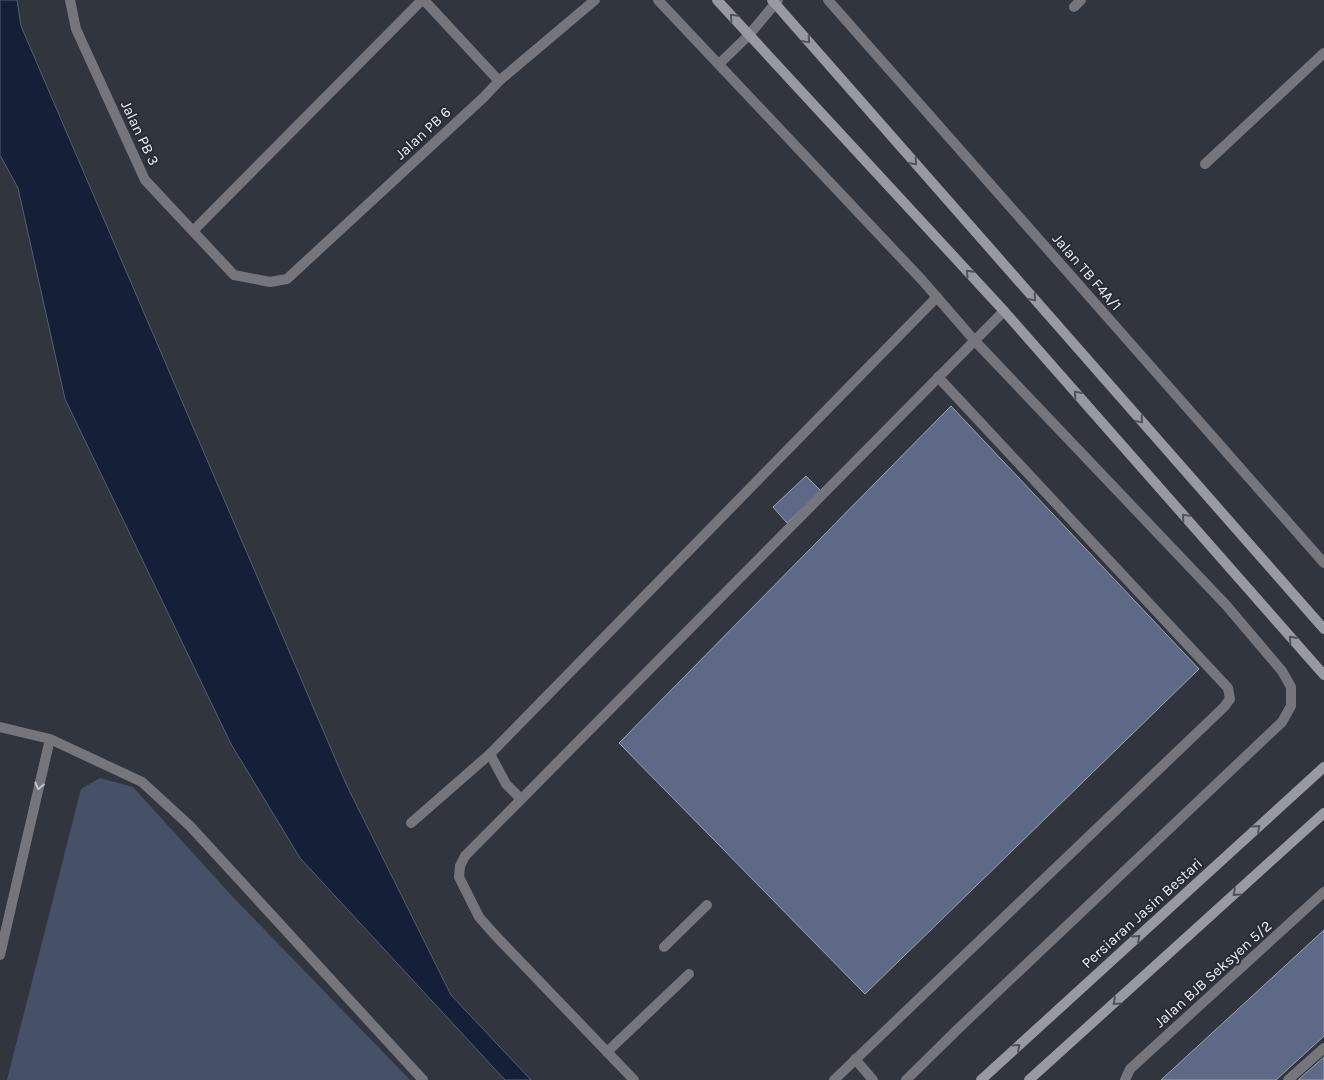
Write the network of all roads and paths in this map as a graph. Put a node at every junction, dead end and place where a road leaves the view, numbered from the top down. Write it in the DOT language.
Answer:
graph roads {
  1 [pos="70,0"];
  2 [pos="423,0"];
  3 [pos="595,0"];
  4 [pos="658,0"];
  5 [pos="717,0"];
  6 [pos="828,0"];
  7 [pos="775,1"];
  8 [pos="749,35"];
  9 [pos="1324,53"];
  10 [pos="719,64"];
  11 [pos="499,81"];
  12 [pos="1205,164"];
  13 [pos="193,231"];
  14 [pos="270,282"];
  15 [pos="937,297"];
  16 [pos="1004,311"];
  17 [pos="974,340"];
  18 [pos="938,377"];
  19 [pos="1324,563"];
  20 [pos="1324,629"];
  21 [pos="1324,675"];
  22 [pos="0,727"];
  23 [pos="50,739"];
  24 [pos="490,754"];
  25 [pos="1324,767"];
  26 [pos="521,799"];
  27 [pos="1324,813"];
  28 [pos="411,823"];
  29 [pos="1324,892"];
  30 [pos="707,905"];
  31 [pos="664,947"];
  32 [pos="0,955"];
  33 [pos="689,974"];
  34 [pos="1324,1048"];
  35 [pos="607,1052"];
  36 [pos="855,1059"];
  37 [pos="423,1080"];
  38 [pos="634,1080"];
  39 [pos="834,1080"];
  40 [pos="873,1080"];
  41 [pos="906,1080"];
  42 [pos="981,1080"];
  43 [pos="1029,1080"];
  44 [pos="1125,1080"];
  45 [pos="1288,1080"];
  1 -- 13 [label="street, Jalan PB 3"];
  2 -- 11 [label="street"];
  2 -- 13 [label="street"];
  3 -- 11 [label="street, Jalan PB 6"];
  4 -- 10 [label="street"];
  8 -- 5 [label="street, one-way"];
  6 -- 19 [label="street, Jalan TB F4A/1"];
  7 -- 8 [label="street"];
  7 -- 20 [label="street, one-way"];
  8 -- 10 [label="street"];
  16 -- 8 [label="street, one-way"];
  9 -- 12 [label="street"];
  10 -- 15 [label="street"];
  11 -- 14 [label="street, Jalan PB 6"];
  13 -- 14 [label="street, Jalan PB 3"];
  15 -- 17 [label="street"];
  15 -- 24 [label="street"];
  16 -- 17 [label="street"];
  21 -- 16 [label="street, one-way"];
  17 -- 18 [label="street"];
  17 -- 41 [label="street"];
  18 -- 26 [label="street"];
  18 -- 36 [label="street"];
  22 -- 23 [label="street"];
  23 -- 32 [label="street, one-way"];
  23 -- 37 [label="street"];
  24 -- 26 [label="street"];
  24 -- 28 [label="street"];
  42 -- 25 [label="street, Persiaran Jasin Bestari, one-way"];
  26 -- 35 [label="street"];
  27 -- 43 [label="street, one-way"];
  29 -- 44 [label="street, Jalan BJB Seksyen 5/2"];
  30 -- 31 [label="street"];
  33 -- 35 [label="street"];
  34 -- 45 [label="street"];
  35 -- 38 [label="street"];
  36 -- 39 [label="street"];
  36 -- 40 [label="street"];
}
